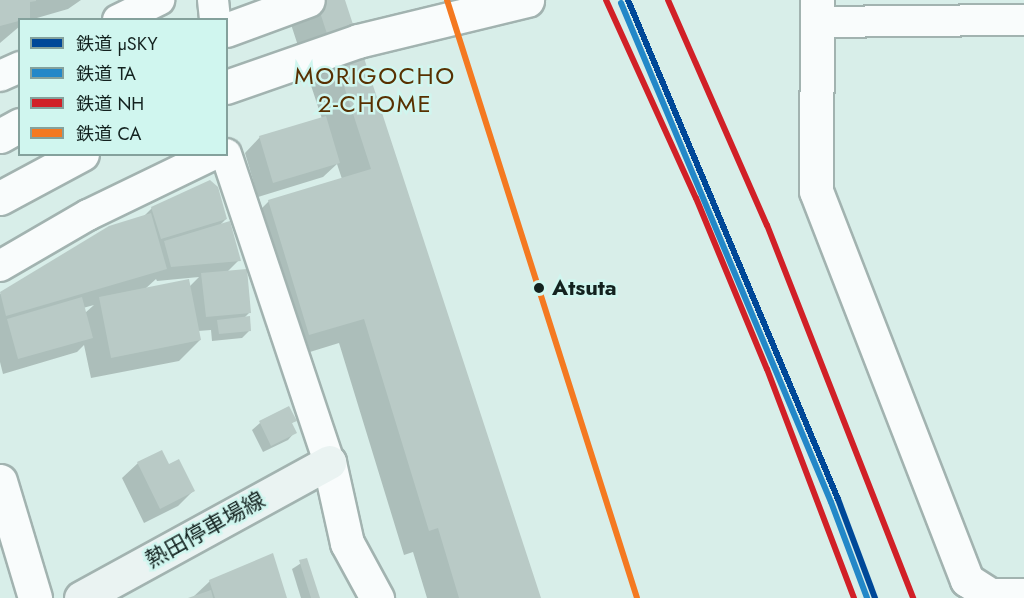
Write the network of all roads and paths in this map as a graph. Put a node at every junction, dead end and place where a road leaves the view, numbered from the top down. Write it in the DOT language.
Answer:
graph roads {
  1 [pos="159,0"];
  2 [pos="213,0"];
  3 [pos="308,0"];
  4 [pos="527,0"];
  5 [pos="818,11"];
  6 [pos="122,18"];
  7 [pos="215,18"];
  8 [pos="1024,20"];
  9 [pos="228,29"];
  10 [pos="18,68"];
  11 [pos="0,76"];
  12 [pos="228,86"];
  13 [pos="18,126"];
  14 [pos="0,135"];
  15 [pos="78,156"];
  16 [pos="210,156"];
  17 [pos="227,156"];
  18 [pos="0,198"];
  19 [pos="0,266"];
  20 [pos="329,462"];
  21 [pos="0,481"];
  22 [pos="1024,595"];
  23 [pos="35,598"];
  24 [pos="81,598"];
  25 [pos="376,598"];
  1 -- 6 [label="street"];
  2 -- 7 [label="street"];
  3 -- 9 [label="street"];
  4 -- 12 [label="street"];
  5 -- 8 [label="street"];
  5 -- 22 [label="street"];
  10 -- 11 [label="street"];
  13 -- 14 [label="street"];
  15 -- 18 [label="street"];
  16 -- 19 [label="street"];
  17 -- 20 [label="street"];
  20 -- 24 [label="main road, 熱田停車場線"];
  20 -- 25 [label="street"];
  21 -- 23 [label="street"];
}
